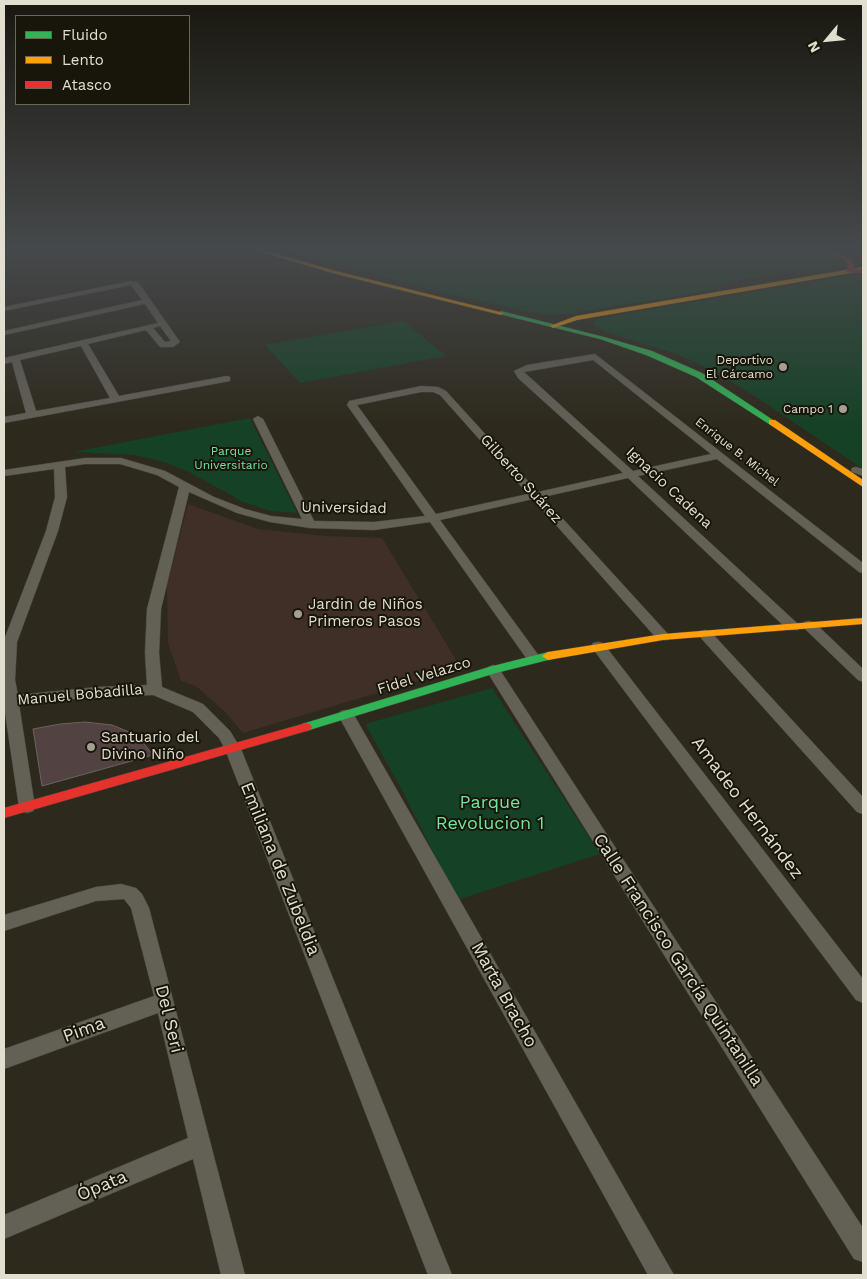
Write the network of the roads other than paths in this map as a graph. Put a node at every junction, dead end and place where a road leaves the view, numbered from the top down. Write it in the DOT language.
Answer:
graph roads {
  1 [pos="108,311"];
  2 [pos="154,311"];
  3 [pos="499,311"];
  4 [pos="504,311"];
  5 [pos="618,311"];
  6 [pos="162,324"];
  7 [pos="556,324"];
  8 [pos="148,327"];
  9 [pos="4,333"];
  10 [pos="83,342"];
  11 [pos="15,358"];
  12 [pos="4,361"];
  13 [pos="521,376"];
  14 [pos="227,379"];
  15 [pos="116,400"];
  16 [pos="32,415"];
  17 [pos="258,419"];
  18 [pos="4,420"];
  19 [pos="719,455"];
  20 [pos="59,464"];
  21 [pos="861,472"];
  22 [pos="4,473"];
  23 [pos="630,474"];
  24 [pos="863,484"];
  25 [pos="185,486"];
  26 [pos="536,495"];
  27 [pos="433,518"];
  28 [pos="310,524"];
  29 [pos="863,569"];
  30 [pos="863,621"];
  31 [pos="809,625"];
  32 [pos="793,627"];
  33 [pos="705,634"];
  34 [pos="663,637"];
  35 [pos="598,646"];
  36 [pos="534,659"];
  37 [pos="493,670"];
  38 [pos="863,677"];
  39 [pos="155,690"];
  40 [pos="7,701"];
  41 [pos="346,716"];
  42 [pos="233,749"];
  43 [pos="27,807"];
  44 [pos="863,808"];
  45 [pos="4,814"];
  46 [pos="4,923"];
  47 [pos="863,994"];
  48 [pos="165,1001"];
  49 [pos="4,1059"];
  50 [pos="201,1144"];
  51 [pos="4,1227"];
  52 [pos="863,1250"];
  53 [pos="233,1275"];
  54 [pos="440,1275"];
  55 [pos="662,1275"];
  1 -- 9 [label="street"];
  2 -- 6 [label="street"];
  3 -- 7 [label="main road"];
  4 -- 7 [label="main road"];
  5 -- 7 [label="main road"];
  6 -- 8 [label="street"];
  6 -- 8 [label="street"];
  7 -- 21 [label="main road"];
  7 -- 24 [label="main road"];
  8 -- 10 [label="street"];
  10 -- 11 [label="street"];
  10 -- 15 [label="street"];
  11 -- 12 [label="street"];
  11 -- 16 [label="street"];
  13 -- 19 [label="street, Enrique B. Michel"];
  13 -- 23 [label="street, Ignacio Cadena"];
  14 -- 15 [label="street"];
  15 -- 16 [label="street"];
  16 -- 18 [label="street"];
  17 -- 28 [label="street"];
  19 -- 23 [label="street, Universidad"];
  19 -- 29 [label="street, Enrique B. Michel"];
  20 -- 22 [label="street, Universidad"];
  20 -- 25 [label="street, Universidad"];
  20 -- 40 [label="street"];
  23 -- 26 [label="street, Universidad"];
  23 -- 32 [label="street, Ignacio Cadena"];
  25 -- 28 [label="street, Universidad"];
  25 -- 39 [label="street"];
  26 -- 27 [label="street, Universidad"];
  26 -- 27 [label="street, Gilberto Suárez"];
  26 -- 34 [label="street, Gilberto Suárez"];
  27 -- 28 [label="street, Universidad"];
  27 -- 36 [label="street"];
  30 -- 31 [label="main road, Fidel Velazco"];
  31 -- 32 [label="main road, Fidel Velazco"];
  31 -- 38 [label="street"];
  32 -- 33 [label="main road, Fidel Velazco"];
  33 -- 34 [label="main road, Fidel Velazco"];
  33 -- 44 [label="street"];
  34 -- 35 [label="main road, Fidel Velazco"];
  35 -- 36 [label="main road, Fidel Velazco"];
  35 -- 47 [label="street, Amadeo Hernández"];
  36 -- 37 [label="main road, Fidel Velazco"];
  37 -- 41 [label="main road, Fidel Velazco"];
  37 -- 52 [label="street, Calle Francisco García Quintanilla"];
  39 -- 40 [label="street, Manuel Bobadilla"];
  39 -- 42 [label="street, Emiliana de Zubeldia"];
  40 -- 43 [label="street"];
  41 -- 42 [label="main road, Fidel Velazco"];
  41 -- 55 [label="street, Marta Bracho"];
  42 -- 43 [label="main road, Fidel Velazco"];
  42 -- 54 [label="street, Emiliana de Zubeldia"];
  43 -- 45 [label="main road, Fidel Velazco"];
  46 -- 48 [label="street, Del Seri"];
  48 -- 49 [label="street, Pima"];
  48 -- 50 [label="street, Del Seri"];
  50 -- 51 [label="street, Ópata"];
  50 -- 53 [label="street, Del Seri"];
}
